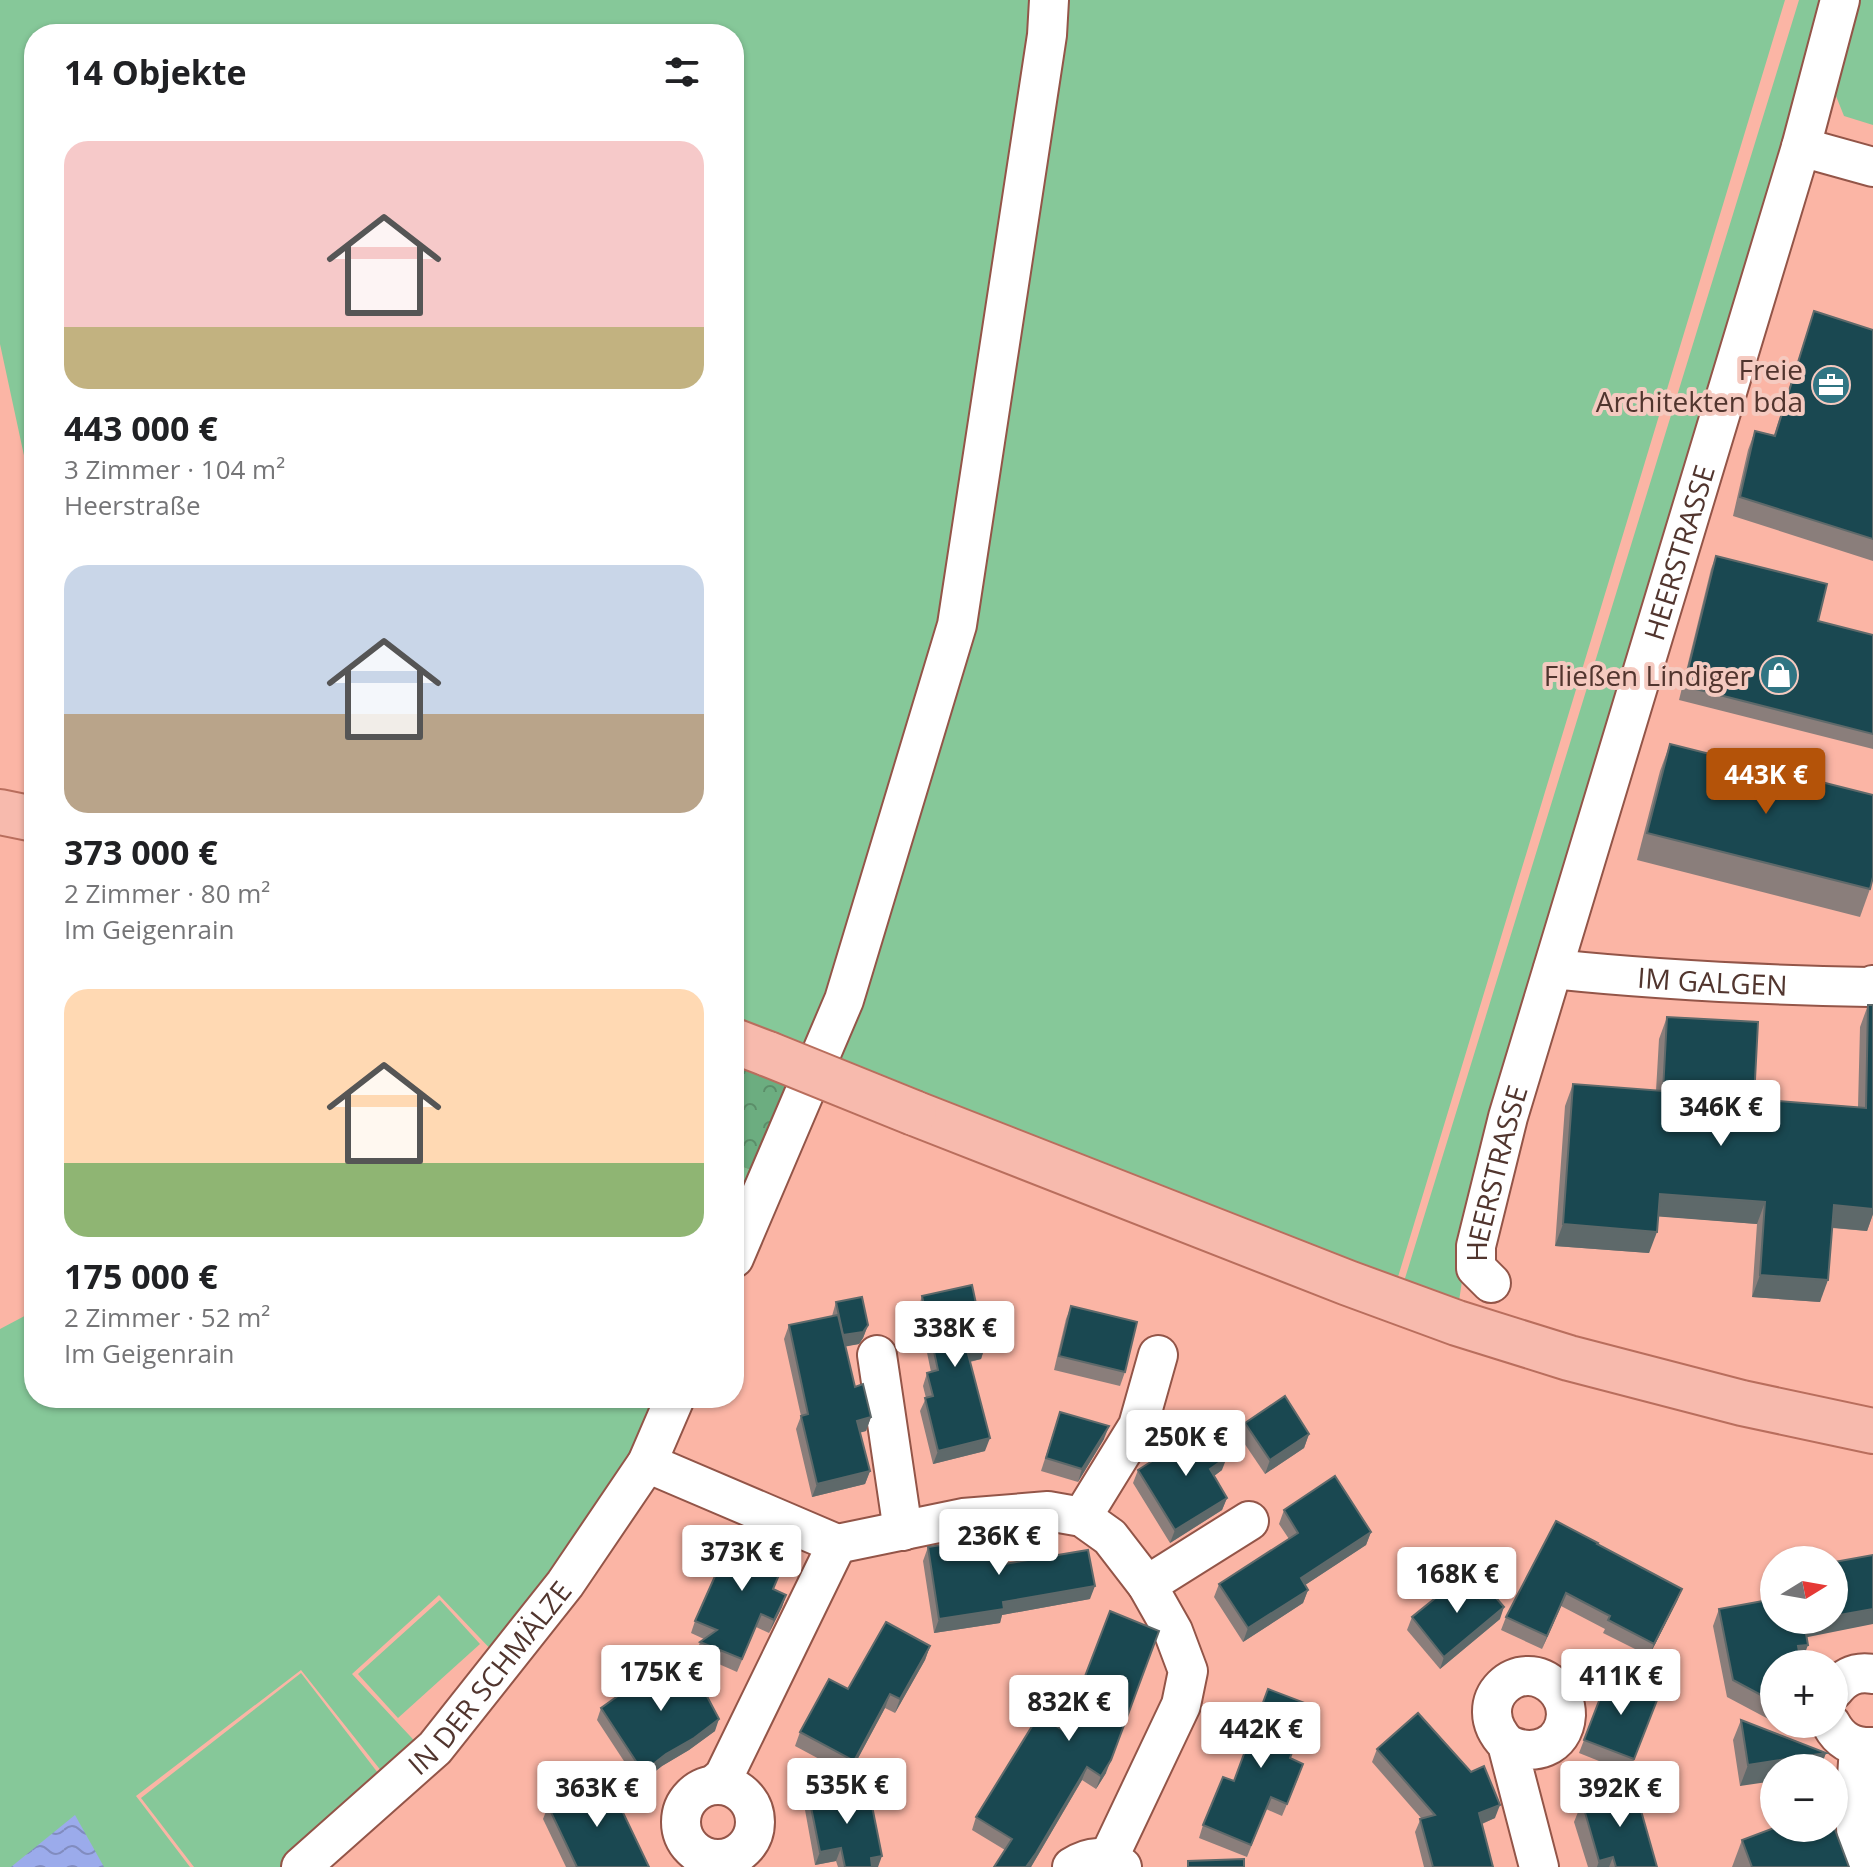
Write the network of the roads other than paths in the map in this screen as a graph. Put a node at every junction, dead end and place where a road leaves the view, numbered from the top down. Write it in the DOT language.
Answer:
graph roads {
  1 [pos="1049,0"];
  2 [pos="1840,0"];
  3 [pos="1801,147"];
  4 [pos="1873,167"];
  5 [pos="0,812"];
  6 [pos="24,817"];
  7 [pos="1553,969"];
  8 [pos="1873,985"];
  9 [pos="751,1047"];
  10 [pos="744,1235"];
  11 [pos="1491,1283"];
  12 [pos="877,1355"];
  13 [pos="1158,1355"];
  14 [pos="671,1408"];
  15 [pos="1873,1431"];
  16 [pos="647,1463"];
  17 [pos="1082,1517"];
  18 [pos="1249,1521"];
  19 [pos="903,1531"];
  20 [pos="837,1544"];
  21 [pos="1147,1585"];
  22 [pos="1873,1674"];
  23 [pos="1848,1677"];
  24 [pos="1854,1739"];
  25 [pos="1507,1744"];
  26 [pos="715,1784"];
  27 [pos="1101,1864"];
  28 [pos="301,1867"];
  29 [pos="1539,1867"];
  30 [pos="1858,1867"];
  1 -- 10 [label="street"];
  2 -- 3 [label="street, HEERSTRASSE"];
  3 -- 4 [label="street"];
  3 -- 7 [label="street, HEERSTRASSE"];
  5 -- 6 [label="main road"];
  7 -- 8 [label="street, IM GALGEN"];
  7 -- 11 [label="street, HEERSTRASSE"];
  9 -- 15 [label="main road, bridge"];
  12 -- 19 [label="street"];
  13 -- 17 [label="street"];
  14 -- 16 [label="street, IN DER SCHMÄLZE"];
  16 -- 20 [label="street"];
  16 -- 28 [label="street, IN DER SCHMÄLZE"];
  17 -- 19 [label="street"];
  17 -- 21 [label="street"];
  18 -- 21 [label="street"];
  19 -- 20 [label="street"];
  20 -- 26 [label="street"];
  21 -- 27 [label="street"];
  22 -- 23 [label="street"];
  24 -- 30 [label="street"];
  25 -- 29 [label="street"];
}
